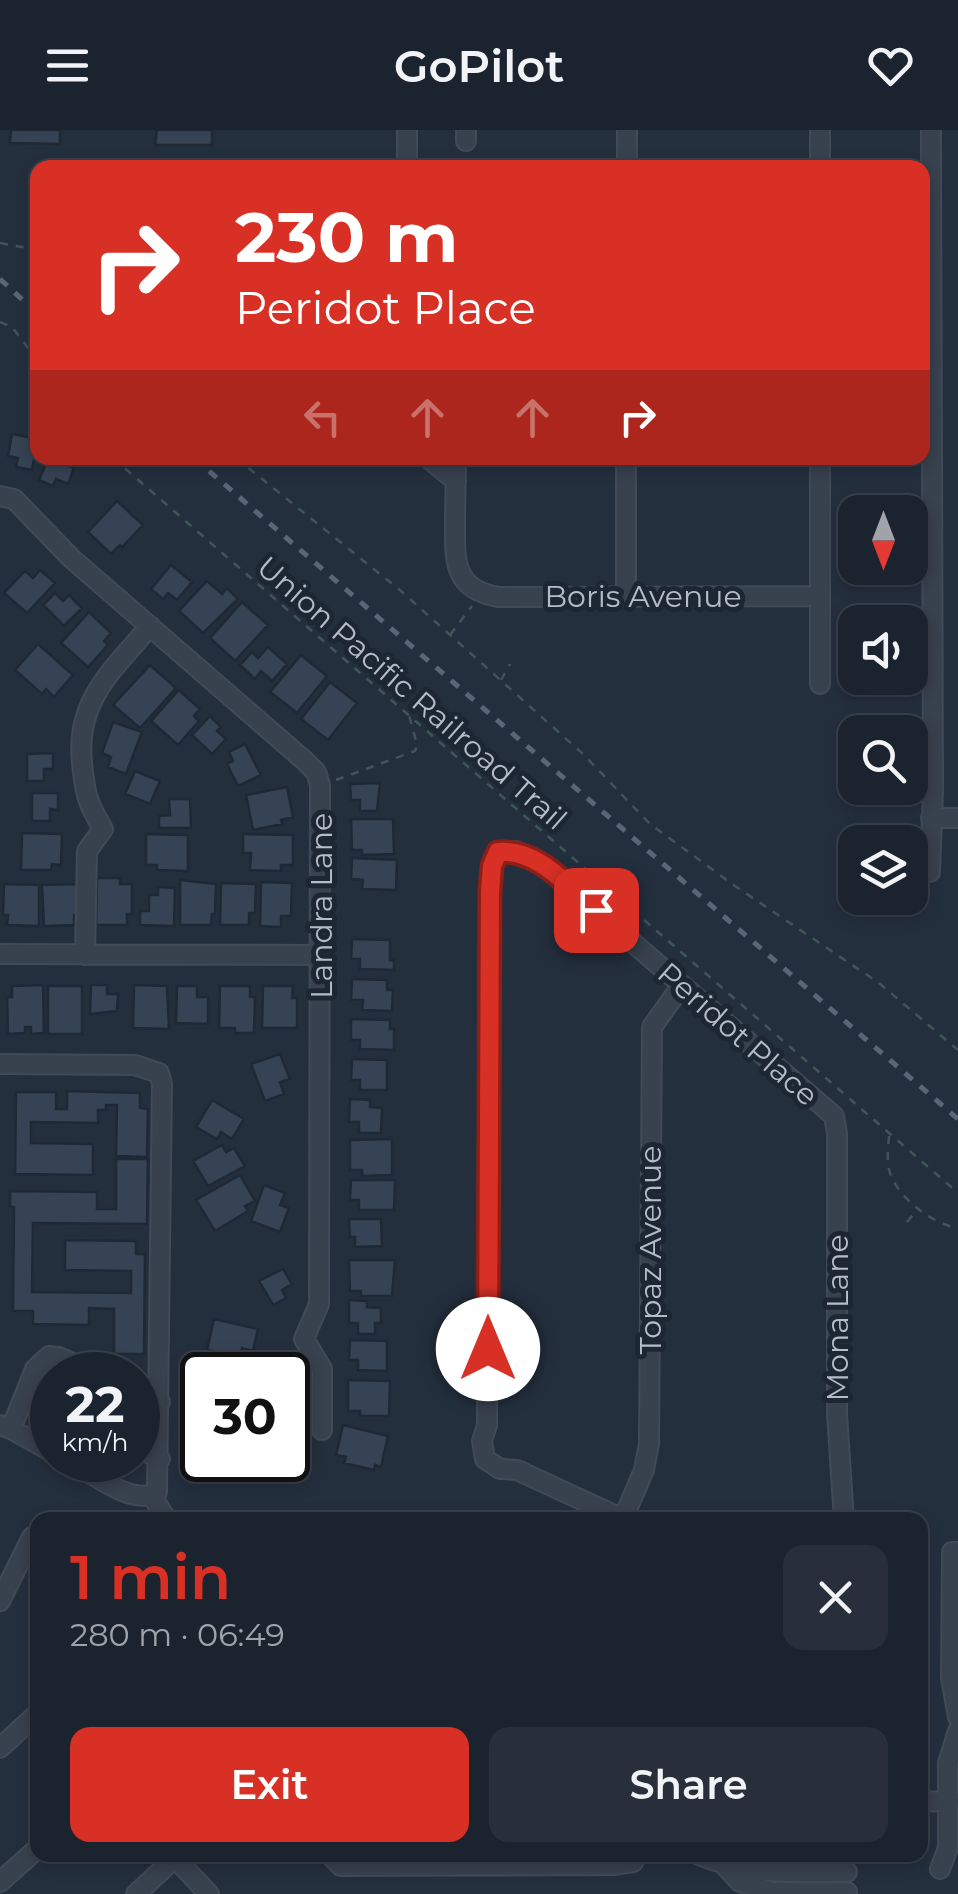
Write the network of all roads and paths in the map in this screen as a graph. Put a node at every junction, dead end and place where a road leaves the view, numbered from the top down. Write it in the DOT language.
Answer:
graph roads {
  1 [pos="407,130"];
  2 [pos="627,130"];
  3 [pos="820,130"];
  4 [pos="931,130"];
  5 [pos="407,160"];
  6 [pos="627,160"];
  7 [pos="820,160"];
  8 [pos="0,243"];
  9 [pos="30,249"];
  10 [pos="0,322"];
  11 [pos="30,351"];
  12 [pos="121,465"];
  13 [pos="245,465"];
  14 [pos="437,465"];
  15 [pos="456,465"];
  16 [pos="626,465"];
  17 [pos="820,465"];
  18 [pos="456,481"];
  19 [pos="0,496"];
  20 [pos="471,595"];
  21 [pos="820,596"];
  22 [pos="626,597"];
  23 [pos="150,626"];
  24 [pos="450,635"];
  25 [pos="510,664"];
  26 [pos="500,681"];
  27 [pos="820,684"];
  28 [pos="409,715"];
  29 [pos="320,786"];
  30 [pos="931,818"];
  31 [pos="958,818"];
  32 [pos="930,872"];
  33 [pos="0,954"];
  34 [pos="85,954"];
  35 [pos="320,955"];
  36 [pos="682,986"];
  37 [pos="958,1050"];
  38 [pos="0,1064"];
  39 [pos="834,1116"];
  40 [pos="889,1134"];
  41 [pos="958,1193"];
  42 [pos="919,1208"];
  43 [pos="907,1222"];
  44 [pos="958,1228"];
  45 [pos="30,1382"];
  46 [pos="25,1394"];
  47 [pos="30,1396"];
  48 [pos="160,1402"];
  49 [pos="5,1427"];
  50 [pos="322,1430"];
  51 [pos="30,1440"];
  52 [pos="109,1482"];
  53 [pos="160,1482"];
  54 [pos="152,1496"];
  55 [pos="161,1512"];
  56 [pos="607,1512"];
  57 [pos="627,1512"];
  58 [pos="843,1512"];
  59 [pos="30,1547"];
  60 [pos="955,1552"];
  61 [pos="0,1600"];
  62 [pos="958,1718"];
  63 [pos="30,1720"];
  64 [pos="958,1730"];
  65 [pos="0,1748"];
  66 [pos="928,1802"];
  67 [pos="949,1802"];
  68 [pos="30,1855"];
  69 [pos="170,1862"];
  70 [pos="181,1862"];
  71 [pos="392,1862"];
  72 [pos="633,1862"];
  73 [pos="715,1862"];
  74 [pos="847,1863"];
  75 [pos="724,1866"];
  76 [pos="940,1869"];
  77 [pos="0,1882"];
  78 [pos="847,1893"];
  79 [pos="136,1894"];
  80 [pos="209,1894"];
  1 -- 5 [label="street"];
  2 -- 6 [label="street"];
  3 -- 7 [label="street"];
  4 -- 30 [label="street"];
  8 -- 9 [label="path"];
  10 -- 11 [label="path"];
  12 -- 28 [label="path, Union Pacific Railroad Trail"];
  13 -- 24 [label="path"];
  14 -- 18 [label="street"];
  15 -- 18 [label="street"];
  16 -- 22 [label="street"];
  17 -- 21 [label="street"];
  18 -- 20 [label="street"];
  19 -- 23 [label="street, Landra Lane"];
  20 -- 22 [label="street, Boris Avenue"];
  20 -- 24 [label="path"];
  21 -- 22 [label="street, Boris Avenue"];
  21 -- 27 [label="street"];
  23 -- 29 [label="street, Landra Lane"];
  23 -- 34 [label="street"];
  24 -- 26 [label="path"];
  25 -- 26 [label="path"];
  26 -- 37 [label="path"];
  28 -- 29 [label="path"];
  28 -- 40 [label="path, Union Pacific Railroad Trail"];
  29 -- 35 [label="street, Landra Lane"];
  30 -- 31 [label="street"];
  30 -- 32 [label="street"];
  33 -- 34 [label="street"];
  34 -- 35 [label="street"];
  35 -- 50 [label="street, Landra Lane"];
  36 -- 39 [label="street, Peridot Place"];
  36 -- 56 [label="street, Peridot Place"];
  36 -- 57 [label="street, Topaz Avenue"];
  38 -- 48 [label="street"];
  39 -- 58 [label="street, Mona Lane"];
  40 -- 41 [label="path, Union Pacific Railroad Trail"];
  40 -- 42 [label="path"];
  42 -- 43 [label="path"];
  42 -- 44 [label="path"];
  45 -- 46 [label="street"];
  46 -- 47 [label="street"];
  46 -- 49 [label="street"];
  49 -- 51 [label="street"];
  52 -- 54 [label="street"];
  53 -- 54 [label="street"];
  54 -- 55 [label="street"];
  59 -- 61 [label="street"];
  60 -- 62 [label="street"];
  63 -- 65 [label="street"];
  64 -- 67 [label="street"];
  66 -- 67 [label="street"];
  67 -- 76 [label="street"];
  68 -- 77 [label="street"];
  69 -- 79 [label="street"];
  70 -- 80 [label="street"];
  71 -- 72 [label="street"];
  73 -- 75 [label="street"];
  74 -- 75 [label="street"];
  74 -- 78 [label="street"];
  75 -- 78 [label="street"];
}
